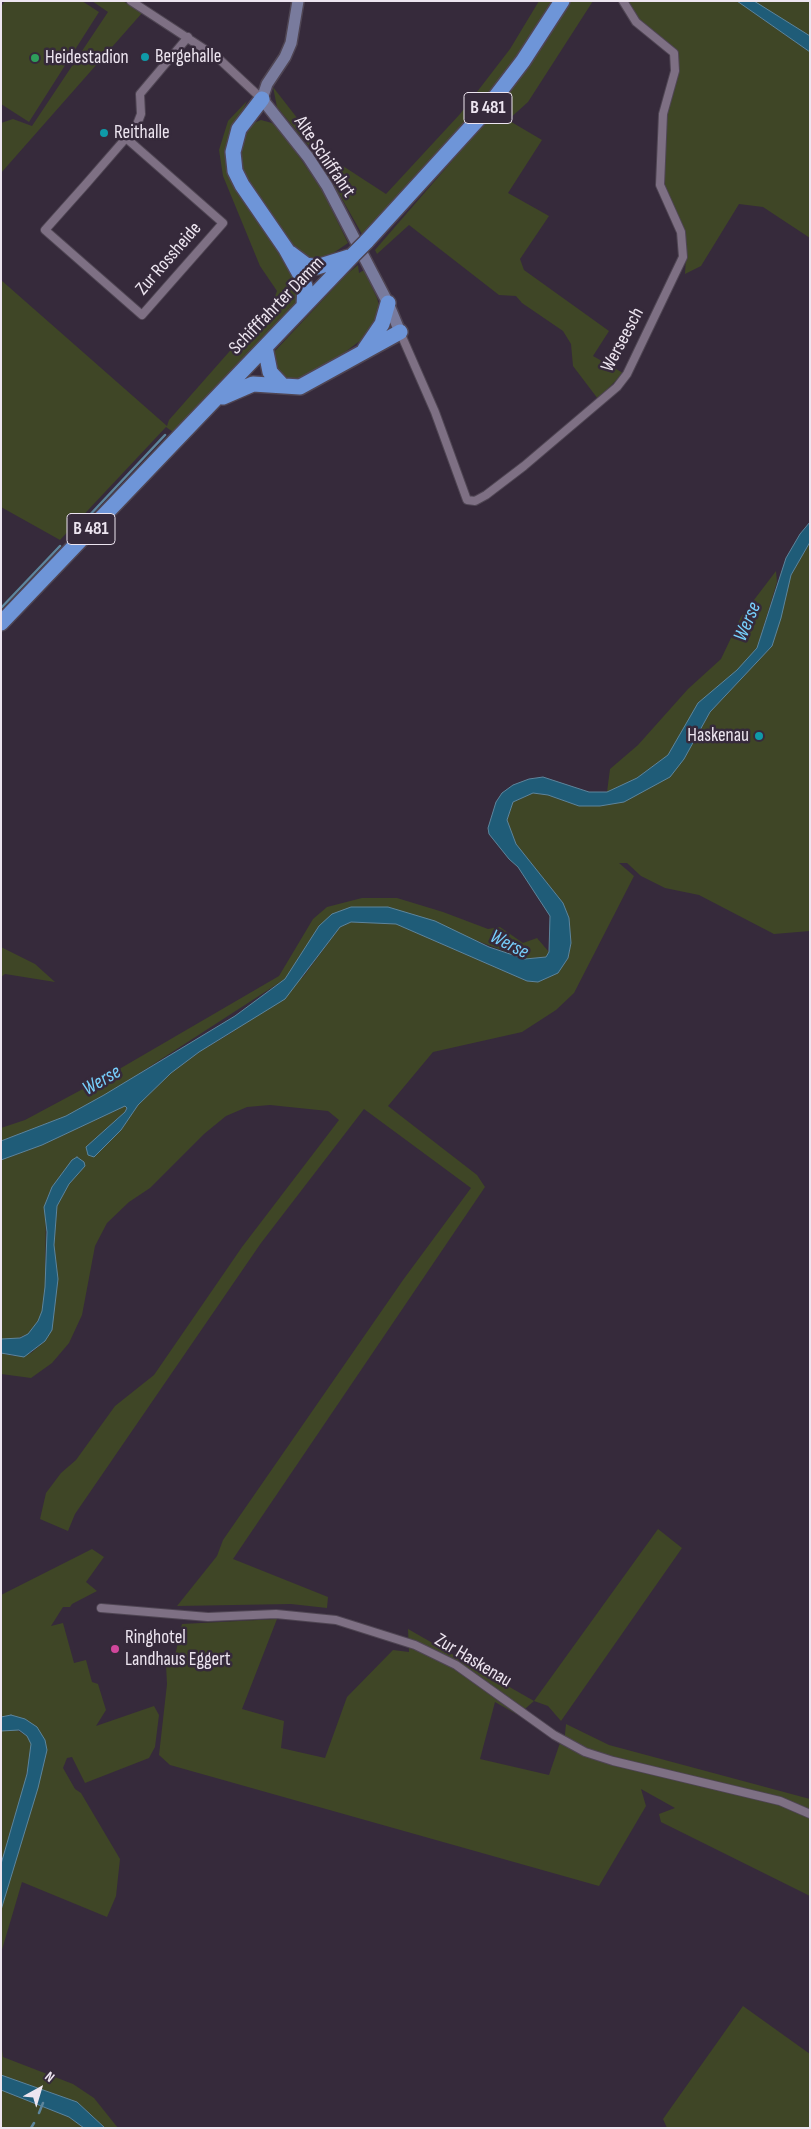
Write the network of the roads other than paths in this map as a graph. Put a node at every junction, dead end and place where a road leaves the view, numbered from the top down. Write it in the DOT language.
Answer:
graph roads {
  1 [pos="132,1"];
  2 [pos="298,1"];
  3 [pos="562,1"];
  4 [pos="623,1"];
  5 [pos="188,38"];
  6 [pos="262,99"];
  7 [pos="126,138"];
  8 [pos="286,249"];
  9 [pos="354,255"];
  10 [pos="388,303"];
  11 [pos="304,306"];
  12 [pos="400,332"];
  13 [pos="265,347"];
  14 [pos="364,351"];
  15 [pos="283,386"];
  16 [pos="214,400"];
  17 [pos="1,623"];
  18 [pos="101,1608"];
  19 [pos="810,1814"];
  1 -- 5 [label="street"];
  2 -- 6 [label="street"];
  3 -- 9 [label="highway, Schifffahrter Damm / B 481, bridge"];
  4 -- 12 [label="street, Werseesch"];
  5 -- 6 [label="street"];
  5 -- 7 [label="street, Zur Rossheide"];
  6 -- 8 [label="highway, B 481"];
  6 -- 10 [label="street, Alte Schiffahrt"];
  7 -- 7 [label="street, Zur Rossheide"];
  8 -- 9 [label="highway, B 481"];
  8 -- 11 [label="highway, B 481"];
  9 -- 11 [label="highway, Schifffahrter Damm / B 481"];
  10 -- 12 [label="street, Alte Schiffahrt"];
  10 -- 14 [label="highway, B 481"];
  11 -- 13 [label="highway, Schifffahrter Damm / B 481"];
  12 -- 14 [label="highway, B 481"];
  13 -- 15 [label="highway"];
  13 -- 16 [label="highway, Schifffahrter Damm / B 481"];
  14 -- 15 [label="highway, B 481"];
  15 -- 16 [label="highway, B 481"];
  16 -- 17 [label="highway, Schifffahrter Damm / B 481"];
  18 -- 19 [label="street, Zur Haskenau"];
}
